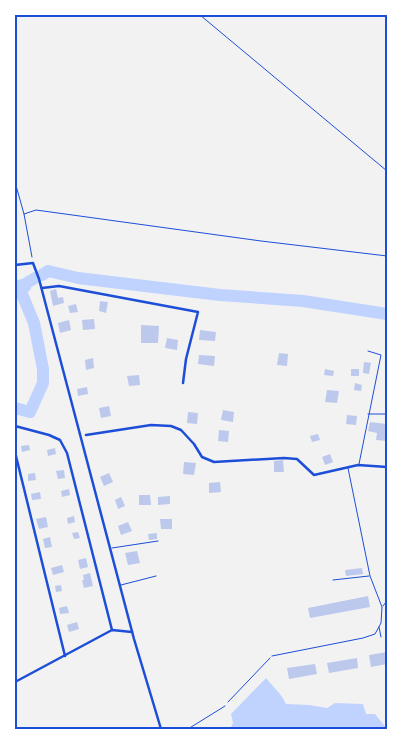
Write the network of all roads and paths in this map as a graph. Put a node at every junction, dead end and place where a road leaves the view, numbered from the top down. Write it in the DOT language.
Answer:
graph roads {
  1 [pos="200,15"];
  2 [pos="387,171"];
  3 [pos="15,182"];
  4 [pos="24,214"];
  5 [pos="387,256"];
  6 [pos="34,263"];
  7 [pos="15,265"];
  8 [pos="42,288"];
  9 [pos="368,351"];
  10 [pos="183,382"];
  11 [pos="368,414"];
  12 [pos="387,414"];
  13 [pos="15,426"];
  14 [pos="86,435"];
  15 [pos="15,452"];
  16 [pos="358,465"];
  17 [pos="387,467"];
  18 [pos="348,468"];
  19 [pos="158,541"];
  20 [pos="110,548"];
  21 [pos="156,576"];
  22 [pos="370,576"];
  23 [pos="333,580"];
  24 [pos="120,586"];
  25 [pos="387,601"];
  26 [pos="382,607"];
  27 [pos="379,627"];
  28 [pos="112,630"];
  29 [pos="132,632"];
  30 [pos="381,637"];
  31 [pos="65,656"];
  32 [pos="272,656"];
  33 [pos="15,676"];
  34 [pos="16,682"];
  35 [pos="224,706"];
  36 [pos="161,729"];
  37 [pos="188,729"];
  1 -- 2 [label="lane"];
  3 -- 4 [label="path"];
  4 -- 5 [label="path"];
  4 -- 6 [label="path"];
  6 -- 7 [label="street"];
  6 -- 8 [label="street"];
  8 -- 10 [label="street"];
  8 -- 20 [label="street"];
  9 -- 11 [label="lane"];
  11 -- 12 [label="lane"];
  11 -- 16 [label="lane"];
  13 -- 28 [label="street"];
  14 -- 18 [label="street"];
  15 -- 31 [label="street"];
  16 -- 17 [label="street"];
  16 -- 18 [label="street"];
  18 -- 22 [label="lane"];
  19 -- 20 [label="lane"];
  20 -- 24 [label="street"];
  21 -- 24 [label="lane"];
  22 -- 23 [label="lane"];
  22 -- 26 [label="lane"];
  24 -- 29 [label="street"];
  25 -- 26 [label="lane"];
  26 -- 27 [label="lane"];
  27 -- 30 [label="lane"];
  27 -- 32 [label="lane"];
  28 -- 29 [label="street"];
  28 -- 31 [label="street"];
  29 -- 36 [label="street"];
  31 -- 34 [label="street"];
  32 -- 35 [label="path"];
  33 -- 34 [label="street"];
  35 -- 37 [label="lane"];
}
